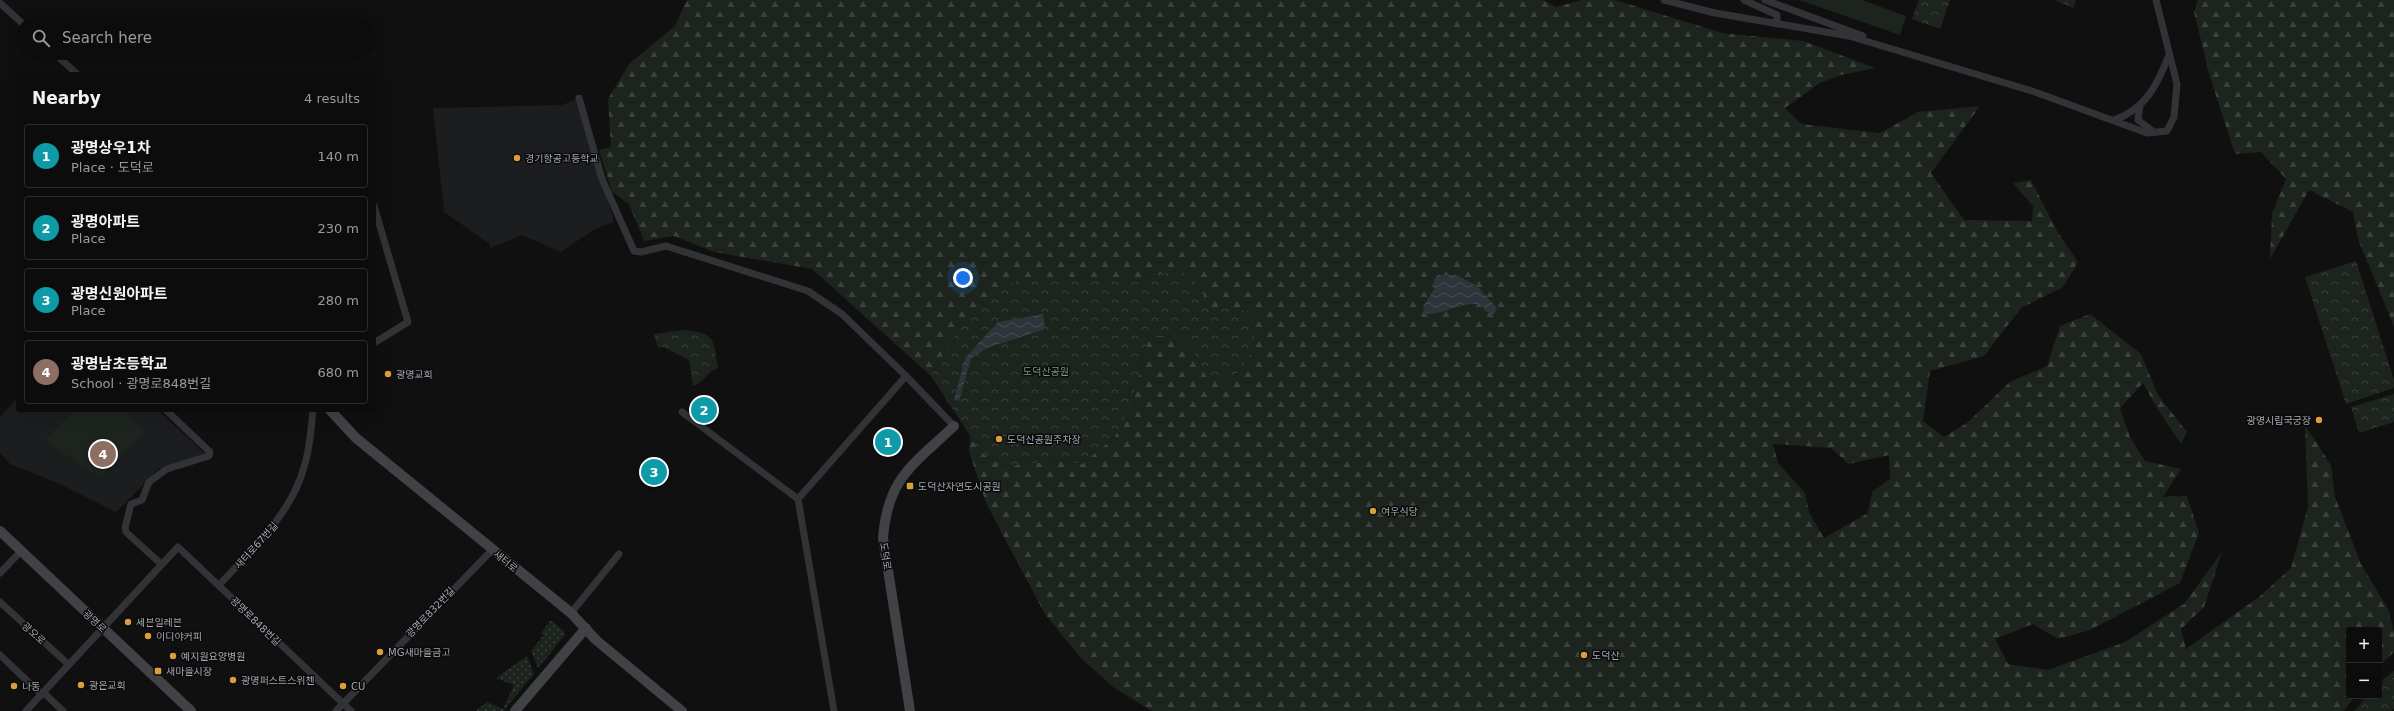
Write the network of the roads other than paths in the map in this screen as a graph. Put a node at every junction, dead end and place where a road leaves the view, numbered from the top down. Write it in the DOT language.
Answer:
graph roads {
  1 [pos="1664,0"];
  2 [pos="1744,0"];
  3 [pos="1764,0"];
  4 [pos="2156,0"];
  5 [pos="0,3"];
  6 [pos="16,18"];
  7 [pos="1777,24"];
  8 [pos="1888,48"];
  9 [pos="2169,54"];
  10 [pos="62,60"];
  11 [pos="75,72"];
  12 [pos="578,98"];
  13 [pos="2140,105"];
  14 [pos="2114,120"];
  15 [pos="2154,132"];
  16 [pos="376,213"];
  17 [pos="376,342"];
  18 [pos="906,376"];
  19 [pos="168,412"];
  20 [pos="313,412"];
  21 [pos="332,412"];
  22 [pos="682,412"];
  23 [pos="954,426"];
  24 [pos="798,499"];
  25 [pos="0,531"];
  26 [pos="492,550"];
  27 [pos="21,551"];
  28 [pos="620,554"];
  29 [pos="161,564"];
  30 [pos="0,573"];
  31 [pos="219,585"];
  32 [pos="0,602"];
  33 [pos="572,613"];
  34 [pos="103,628"];
  35 [pos="586,628"];
  36 [pos="0,655"];
  37 [pos="68,664"];
  38 [pos="42,693"];
  39 [pos="343,703"];
  40 [pos="26,711"];
  41 [pos="63,711"];
  42 [pos="191,711"];
  43 [pos="336,711"];
  44 [pos="352,711"];
  45 [pos="515,711"];
  46 [pos="682,711"];
  47 [pos="834,711"];
  48 [pos="910,711"];
  1 -- 7 [label="street"];
  2 -- 7 [label="street"];
  3 -- 8 [label="street"];
  4 -- 9 [label="street"];
  5 -- 6 [label="street"];
  7 -- 8 [label="street"];
  8 -- 14 [label="street"];
  9 -- 13 [label="street"];
  9 -- 15 [label="street"];
  10 -- 11 [label="street"];
  12 -- 18 [label="street"];
  13 -- 14 [label="street"];
  13 -- 15 [label="street"];
  14 -- 15 [label="street"];
  16 -- 17 [label="street"];
  18 -- 23 [label="street"];
  18 -- 24 [label="street"];
  19 -- 29 [label="street"];
  20 -- 31 [label="street, 새터로67번길"];
  21 -- 26 [label="street, 새터로"];
  22 -- 24 [label="street"];
  23 -- 48 [label="street, 도덕로"];
  24 -- 47 [label="street"];
  25 -- 27 [label="street, 광명로"];
  26 -- 33 [label="street, 새터로"];
  26 -- 39 [label="street, 광명로832번길"];
  27 -- 30 [label="street"];
  27 -- 34 [label="street, 광명로"];
  28 -- 33 [label="street"];
  29 -- 31 [label="street, 광명로848번길"];
  29 -- 34 [label="street, 광명로848번길"];
  31 -- 39 [label="street, 광명로848번길"];
  32 -- 37 [label="street, 광오로"];
  33 -- 35 [label="street, 새터로"];
  34 -- 37 [label="street"];
  34 -- 42 [label="street, 광명로"];
  35 -- 45 [label="street"];
  35 -- 46 [label="street, 새터로"];
  36 -- 38 [label="street"];
  37 -- 38 [label="street"];
  38 -- 40 [label="street"];
  38 -- 41 [label="street"];
  39 -- 43 [label="street, 광명로832번길"];
  39 -- 44 [label="street, 광명로848번길"];
}
